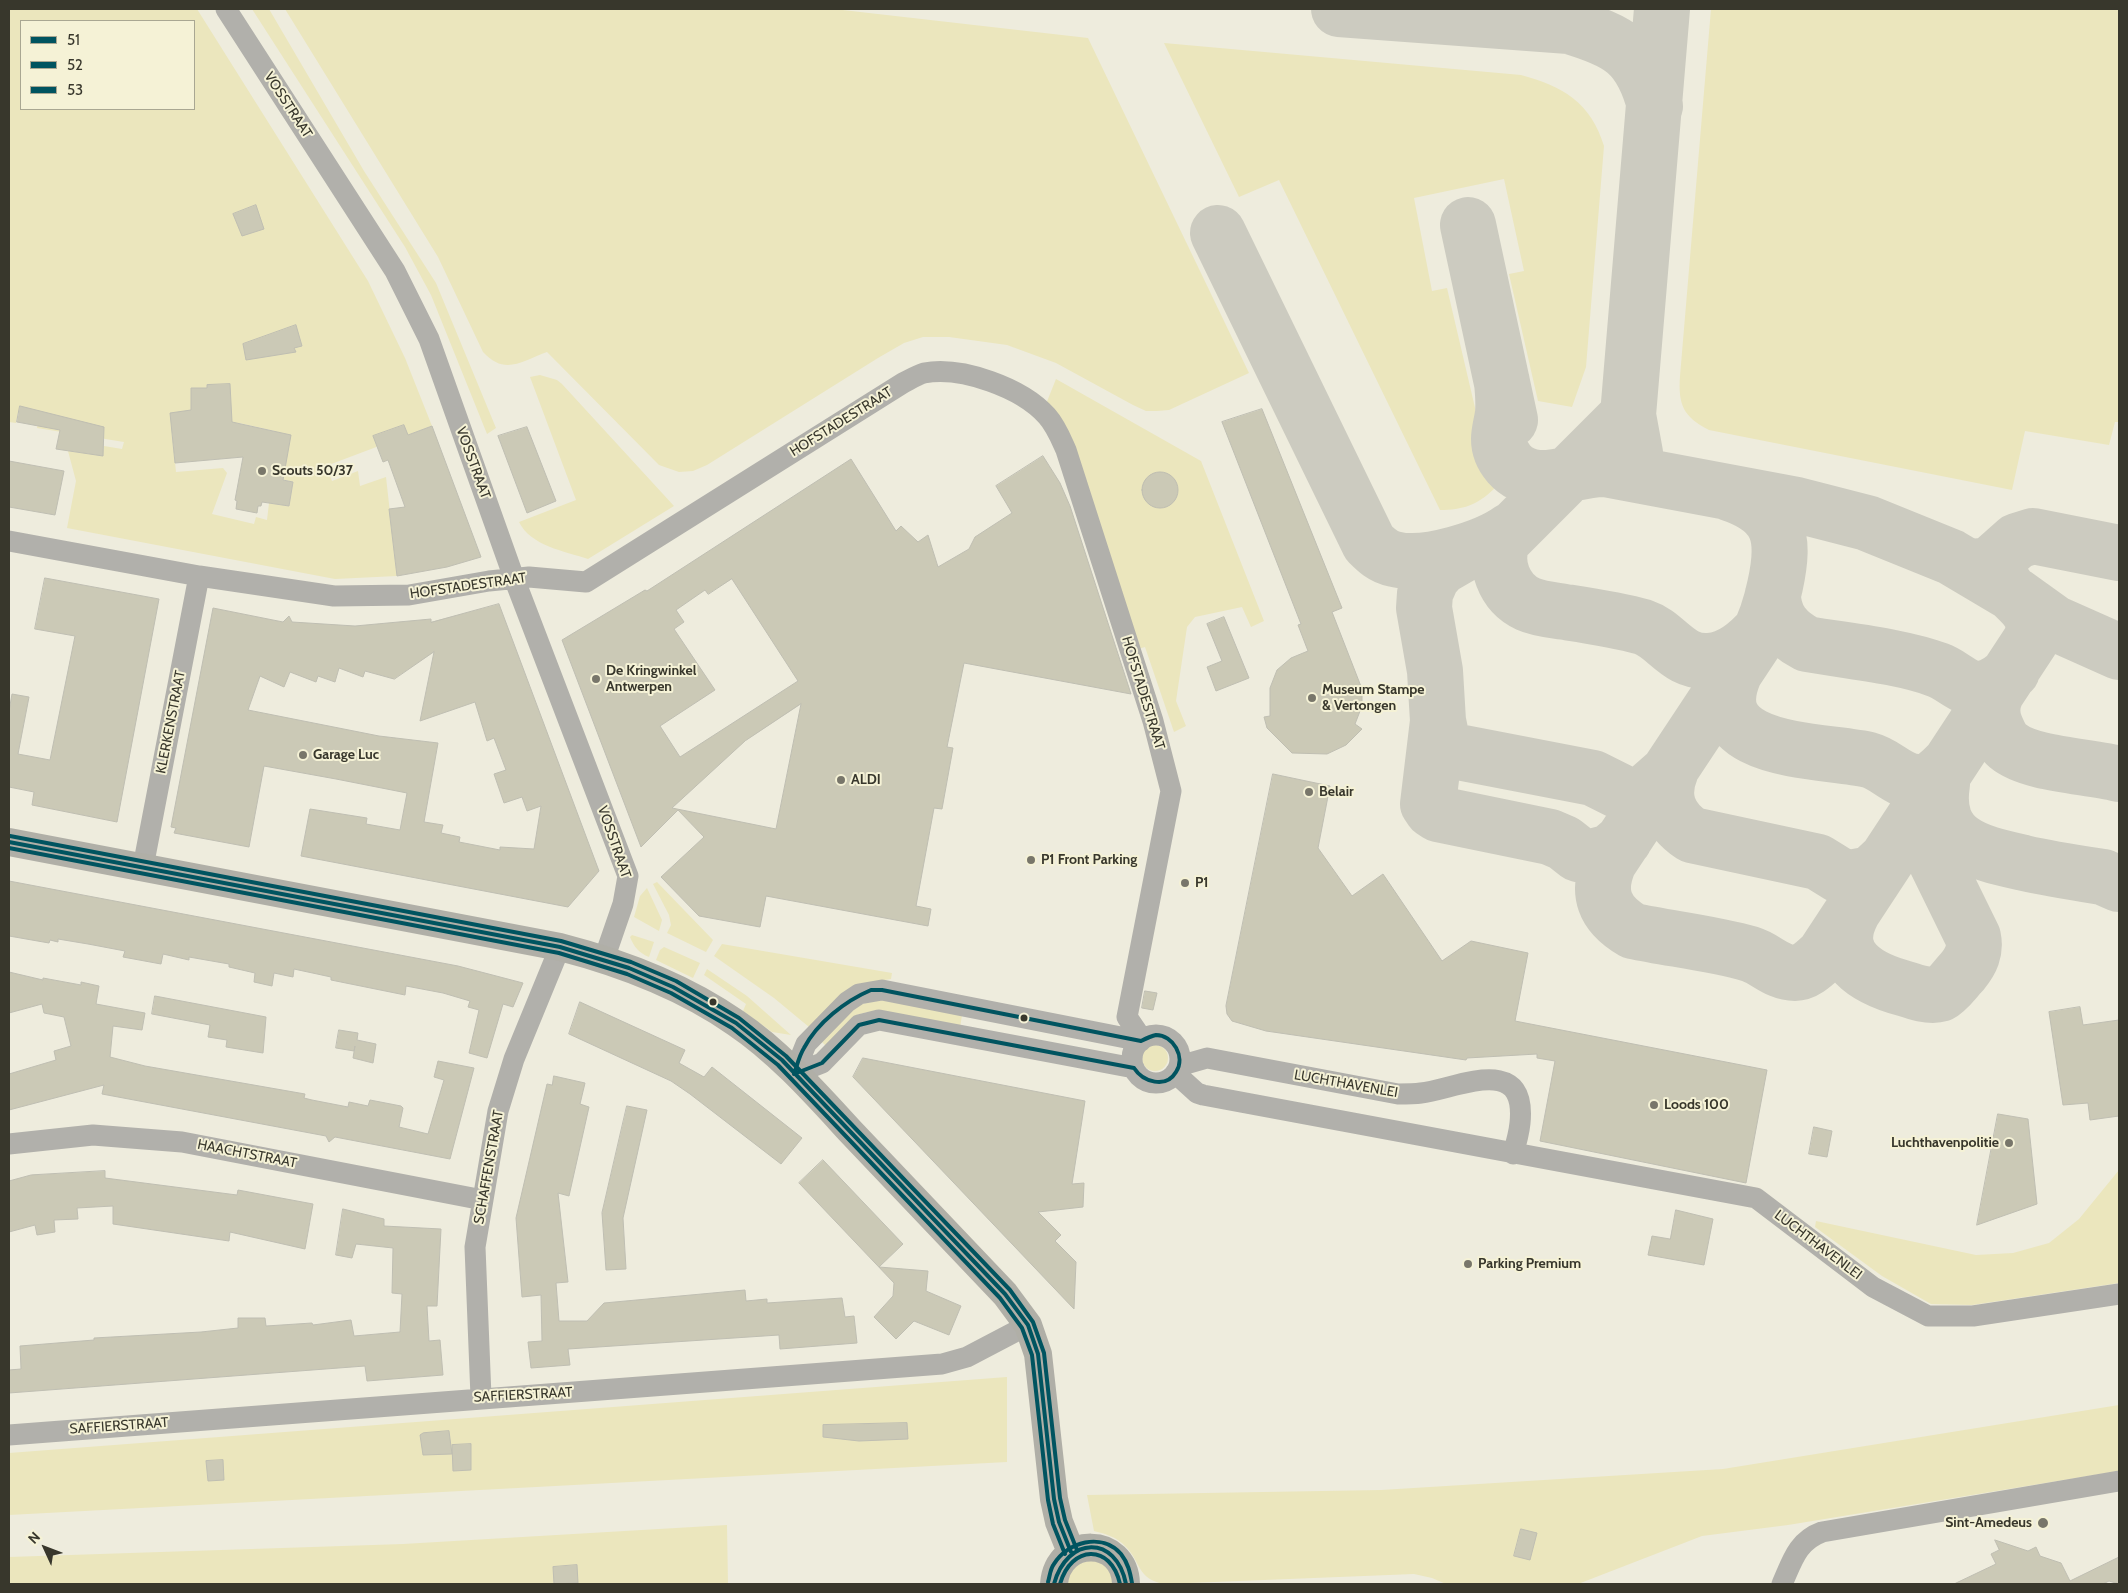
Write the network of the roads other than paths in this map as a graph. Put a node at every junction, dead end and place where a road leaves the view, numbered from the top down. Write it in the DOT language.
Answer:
graph roads {
  1 [pos="226,9"];
  2 [pos="9,541"];
  3 [pos="199,576"];
  4 [pos="514,578"];
  5 [pos="9,842"];
  6 [pos="143,868"];
  7 [pos="560,947"];
  8 [pos="604,959"];
  9 [pos="983,1010"];
  10 [pos="978,1039"];
  11 [pos="1142,1040"];
  12 [pos="1134,1068"];
  13 [pos="1177,1070"];
  14 [pos="794,1074"];
  15 [pos="9,1144"];
  16 [pos="1513,1154"];
  17 [pos="484,1200"];
  18 [pos="2119,1294"];
  19 [pos="1028,1324"];
  20 [pos="481,1397"];
  21 [pos="9,1434"];
  22 [pos="2119,1481"];
  23 [pos="1071,1552"];
  24 [pos="1054,1584"];
  25 [pos="1126,1584"];
  26 [pos="1782,1584"];
  1 -- 4 [label="street, VOSSTRAAT"];
  2 -- 3 [label="street, HOFSTADESTRAAT"];
  3 -- 4 [label="street, HOFSTADESTRAAT"];
  3 -- 6 [label="street, KLERKENSTRAAT"];
  4 -- 8 [label="street, VOSSTRAAT"];
  4 -- 11 [label="street, HOFSTADESTRAAT"];
  5 -- 6 [label="street"];
  6 -- 7 [label="street"];
  7 -- 8 [label="street"];
  7 -- 17 [label="street, SCHAFFENSTRAAT"];
  8 -- 14 [label="street"];
  9 -- 10 [label="street"];
  9 -- 11 [label="street"];
  9 -- 14 [label="street"];
  10 -- 12 [label="street, LUCHTHAVENLEI"];
  10 -- 14 [label="street, LUCHTHAVENLEI"];
  11 -- 12 [label="street"];
  11 -- 13 [label="street"];
  12 -- 13 [label="street, LUCHTHAVENLEI"];
  13 -- 16 [label="street, LUCHTHAVENLEI"];
  13 -- 16 [label="street, LUCHTHAVENLEI"];
  14 -- 19 [label="street"];
  15 -- 17 [label="street, HAACHTSTRAAT"];
  16 -- 18 [label="street, LUCHTHAVENLEI"];
  17 -- 20 [label="street, SCHAFFENSTRAAT"];
  19 -- 20 [label="street, SAFFIERSTRAAT"];
  19 -- 23 [label="street"];
  20 -- 21 [label="street, SAFFIERSTRAAT"];
  22 -- 26 [label="street"];
  23 -- 24 [label="street"];
  23 -- 25 [label="street"];
}
